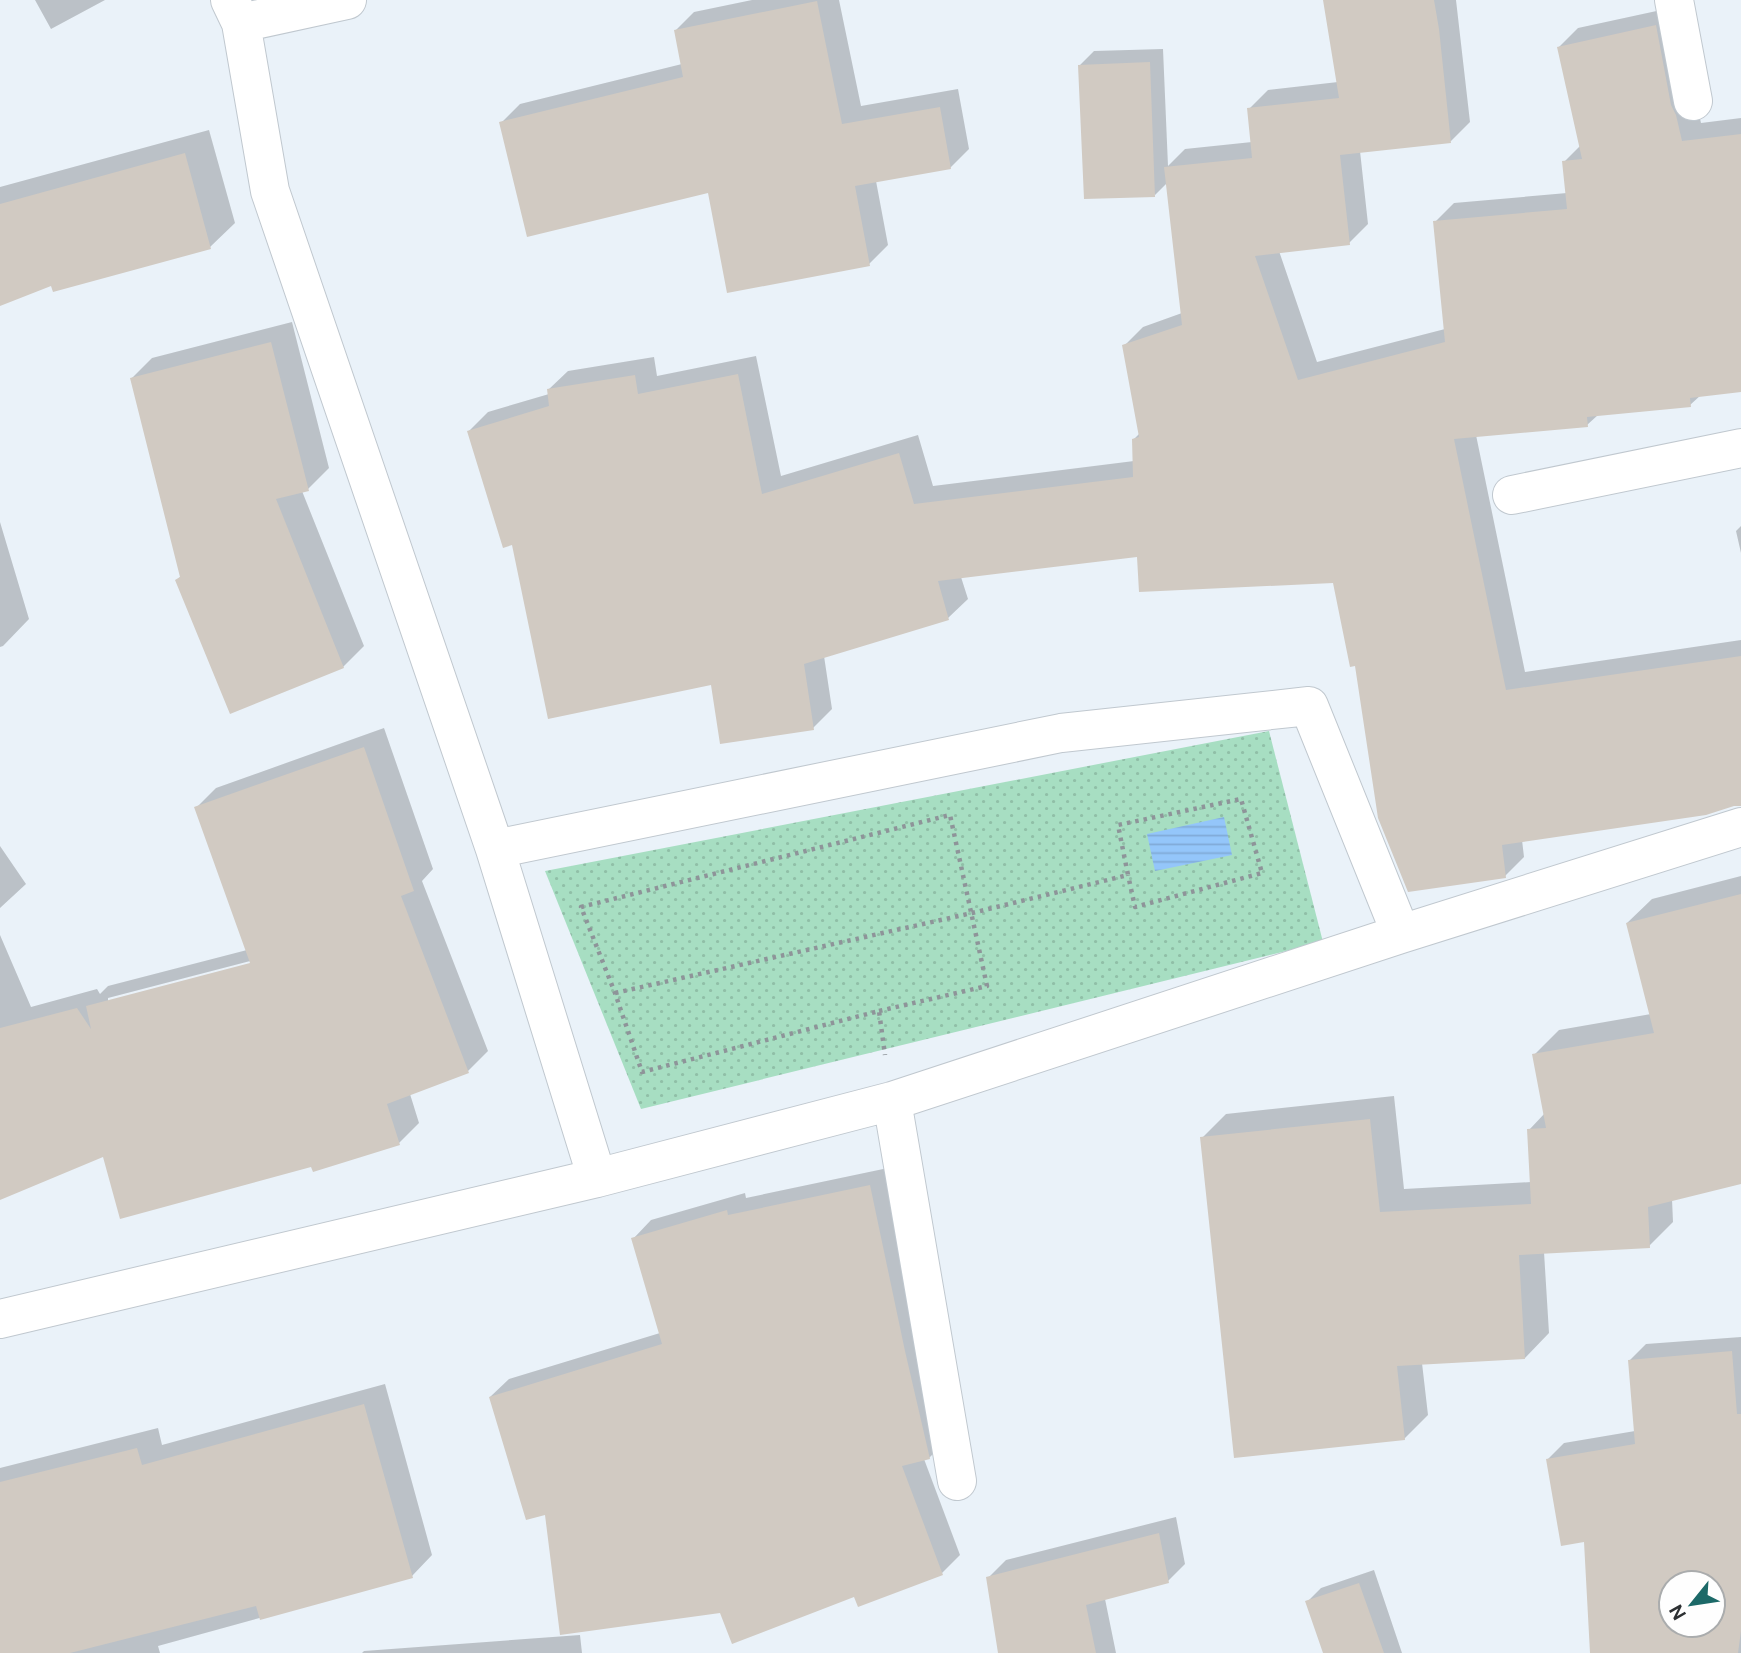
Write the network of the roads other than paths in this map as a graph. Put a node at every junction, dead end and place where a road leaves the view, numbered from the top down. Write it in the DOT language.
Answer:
graph roads {
  1 [pos="347,0"];
  2 [pos="1674,0"];
  3 [pos="236,11"];
  4 [pos="1693,101"];
  5 [pos="1741,448"];
  6 [pos="1512,495"];
  7 [pos="1741,827"];
  8 [pos="495,849"];
  9 [pos="1401,934"];
  10 [pos="892,1101"];
  11 [pos="597,1178"];
  12 [pos="0,1319"];
  13 [pos="957,1481"];
  1 -- 3 [label="street"];
  2 -- 4 [label="street"];
  3 -- 8 [label="street"];
  5 -- 6 [label="street"];
  7 -- 9 [label="street"];
  8 -- 9 [label="street"];
  8 -- 11 [label="street"];
  9 -- 10 [label="street"];
  10 -- 11 [label="street"];
  10 -- 13 [label="street"];
  11 -- 12 [label="street"];
}
